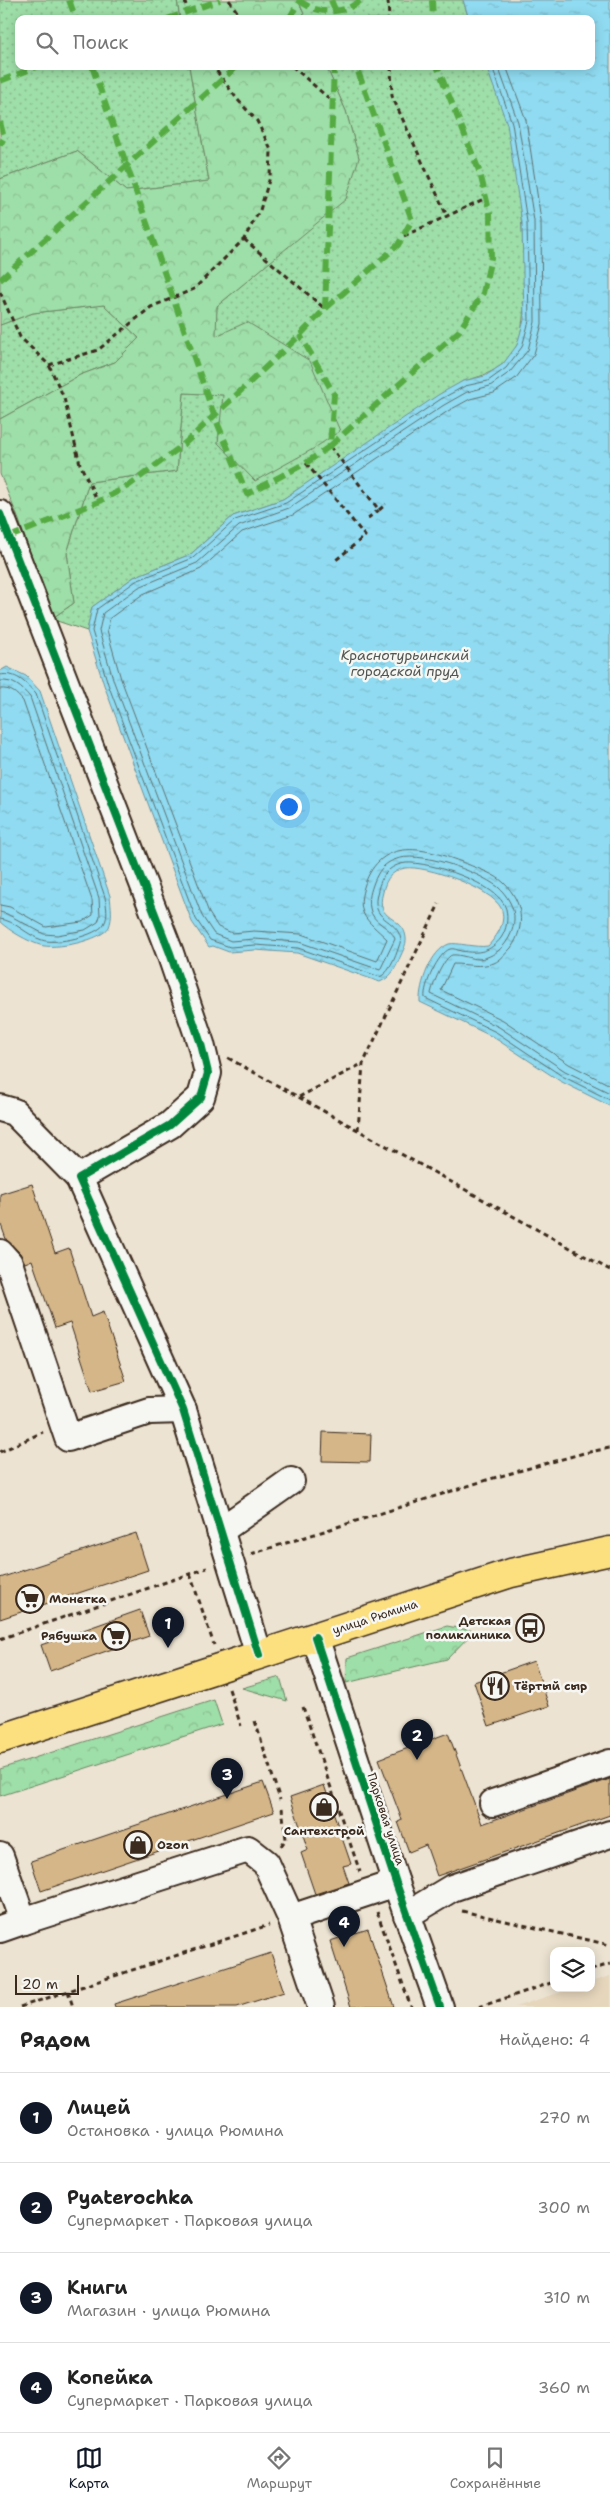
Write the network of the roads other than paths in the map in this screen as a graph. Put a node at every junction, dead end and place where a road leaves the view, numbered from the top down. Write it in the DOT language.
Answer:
graph roads {
  1 [pos="0,514"];
  2 [pos="0,1108"];
  3 [pos="79,1178"];
  4 [pos="0,1253"];
  5 [pos="183,1410"];
  6 [pos="291,1480"];
  7 [pos="220,1531"];
  8 [pos="610,1551"];
  9 [pos="315,1637"];
  10 [pos="259,1655"];
  11 [pos="0,1739"];
  12 [pos="610,1764"];
  13 [pos="493,1804"];
  14 [pos="610,1834"];
  15 [pos="0,1856"];
  16 [pos="396,1883"];
  17 [pos="417,1909"];
  18 [pos="291,1918"];
  19 [pos="11,1925"];
  20 [pos="322,2007"];
  21 [pos="440,2007"];
  1 -- 3 [label="street"];
  2 -- 3 [label="street"];
  3 -- 5 [label="street"];
  4 -- 5 [label="street"];
  5 -- 7 [label="street"];
  6 -- 7 [label="street"];
  7 -- 10 [label="street"];
  8 -- 9 [label="main road, улица Рюмина"];
  9 -- 10 [label="main road, улица Рюмина"];
  9 -- 16 [label="street, Парковая улица"];
  10 -- 11 [label="main road, улица Рюмина"];
  12 -- 13 [label="street"];
  14 -- 17 [label="street"];
  15 -- 19 [label="street"];
  16 -- 17 [label="street, Парковая улица"];
  16 -- 18 [label="street"];
  17 -- 21 [label="street, Парковая улица"];
  18 -- 19 [label="street"];
  18 -- 20 [label="street"];
}
